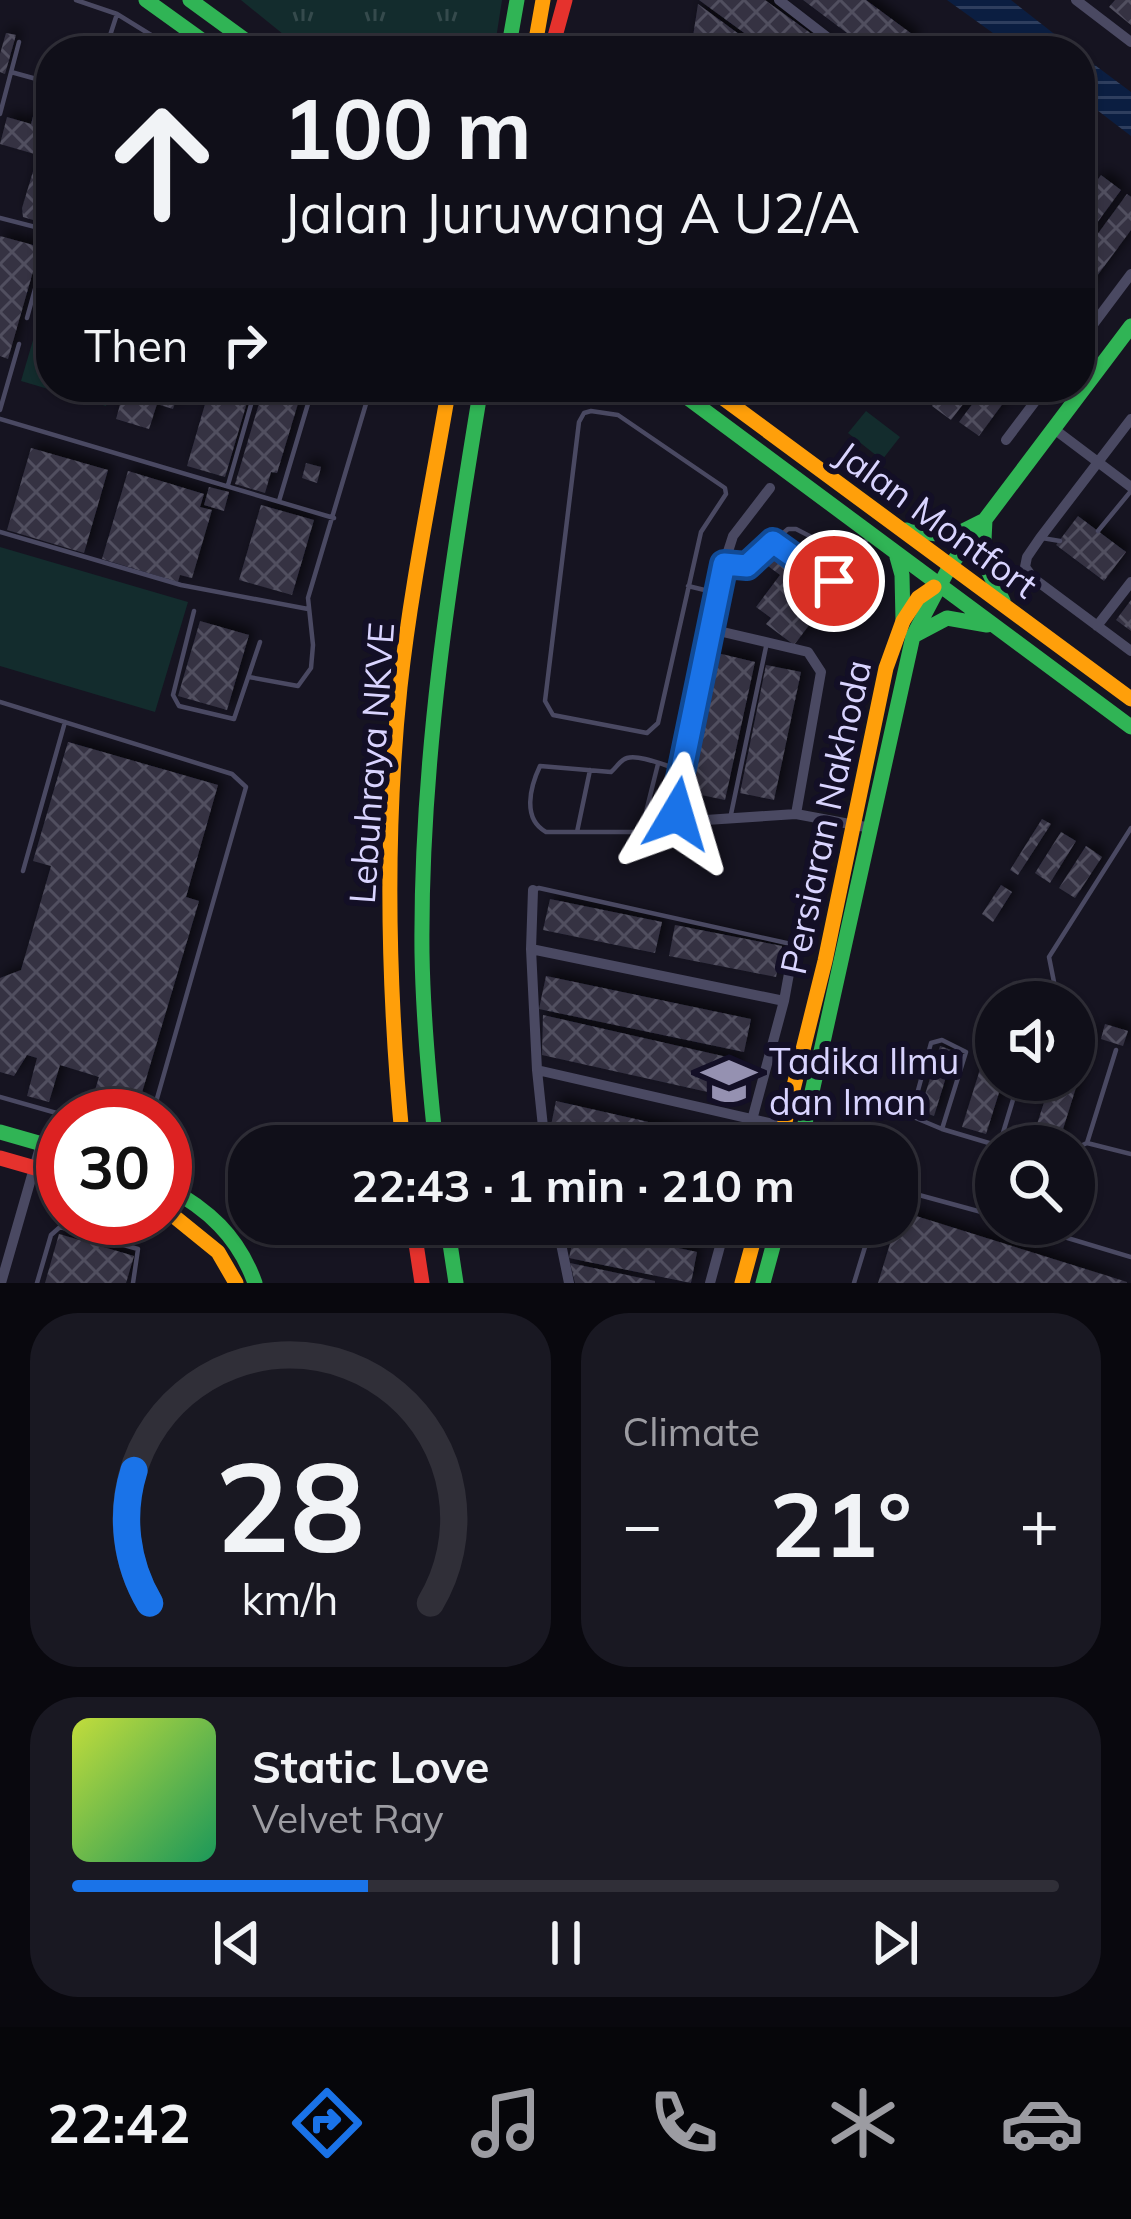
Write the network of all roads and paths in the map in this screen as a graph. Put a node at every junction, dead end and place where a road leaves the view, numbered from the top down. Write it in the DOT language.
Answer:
graph roads {
  1 [pos="76,0"];
  2 [pos="146,0"];
  3 [pos="190,0"];
  4 [pos="506,0"];
  5 [pos="517,0"];
  6 [pos="543,0"];
  7 [pos="566,0"];
  8 [pos="779,0"];
  9 [pos="1076,0"];
  10 [pos="117,14"];
  11 [pos="514,18"];
  12 [pos="110,36"];
  13 [pos="152,36"];
  14 [pos="196,36"];
  15 [pos="239,36"];
  16 [pos="511,36"];
  17 [pos="537,36"];
  18 [pos="555,36"];
  19 [pos="826,36"];
  20 [pos="19,42"];
  21 [pos="1131,42"];
  22 [pos="11,72"];
  23 [pos="36,78"];
  24 [pos="0,114"];
  25 [pos="0,218"];
  26 [pos="36,227"];
  27 [pos="1131,274"];
  28 [pos="36,285"];
  29 [pos="27,318"];
  30 [pos="1095,325"];
  31 [pos="1131,326"];
  32 [pos="19,344"];
  33 [pos="1095,360"];
  34 [pos="1101,366"];
  35 [pos="1095,374"];
  36 [pos="252,402"];
  37 [pos="309,402"];
  38 [pos="367,402"];
  39 [pos="446,402"];
  40 [pos="480,402"];
  41 [pos="693,402"];
  42 [pos="728,402"];
  43 [pos="1035,402"];
  44 [pos="1074,402"];
  45 [pos="0,410"];
  46 [pos="0,418"];
  47 [pos="1131,419"];
  48 [pos="1054,429"];
  49 [pos="1006,440"];
  50 [pos="760,453"];
  51 [pos="1097,461"];
  52 [pos="227,484"];
  53 [pos="803,486"];
  54 [pos="770,488"];
  55 [pos="1131,489"];
  56 [pos="279,501"];
  57 [pos="334,518"];
  58 [pos="985,520"];
  59 [pos="900,528"];
  60 [pos="1099,531"];
  61 [pos="0,532"];
  62 [pos="870,536"];
  63 [pos="1040,538"];
  64 [pos="1060,541"];
  65 [pos="773,542"];
  66 [pos="897,556"];
  67 [pos="852,558"];
  68 [pos="724,564"];
  69 [pos="950,566"];
  70 [pos="1131,582"];
  71 [pos="688,586"];
  72 [pos="936,586"];
  73 [pos="717,592"];
  74 [pos="1006,607"];
  75 [pos="308,609"];
  76 [pos="194,611"];
  77 [pos="903,621"];
  78 [pos="1097,626"];
  79 [pos="993,627"];
  80 [pos="710,629"];
  81 [pos="913,636"];
  82 [pos="260,642"];
  83 [pos="767,642"];
  84 [pos="1131,651"];
  85 [pos="249,677"];
  86 [pos="1131,699"];
  87 [pos="0,702"];
  88 [pos="65,722"];
  89 [pos="1131,727"];
  90 [pos="658,764"];
  91 [pos="590,770"];
  92 [pos="681,771"];
  93 [pos="796,814"];
  94 [pos="729,819"];
  95 [pos="853,824"];
  96 [pos="871,828"];
  97 [pos="1131,828"];
  98 [pos="577,832"];
  99 [pos="23,871"];
  100 [pos="533,890"];
  101 [pos="794,946"];
  102 [pos="531,949"];
  103 [pos="1054,981"];
  104 [pos="784,1001"];
  105 [pos="1116,1051"];
  106 [pos="536,1070"];
  107 [pos="160,1089"];
  108 [pos="0,1097"];
  109 [pos="36,1107"];
  110 [pos="752,1119"];
  111 [pos="402,1125"];
  112 [pos="435,1125"];
  113 [pos="543,1125"];
  114 [pos="751,1125"];
  115 [pos="779,1125"];
  116 [pos="784,1125"];
  117 [pos="805,1125"];
  118 [pos="1093,1125"];
  119 [pos="942,1130"];
  120 [pos="0,1132"];
  121 [pos="975,1139"];
  122 [pos="36,1143"];
  123 [pos="1095,1145"];
  124 [pos="1131,1154"];
  125 [pos="0,1158"];
  126 [pos="36,1161"];
  127 [pos="34,1168"];
  128 [pos="918,1195"];
  129 [pos="192,1201"];
  130 [pos="975,1210"];
  131 [pos="192,1231"];
  132 [pos="416,1245"];
  133 [pos="450,1245"];
  134 [pos="561,1245"];
  135 [pos="720,1245"];
  136 [pos="752,1245"];
  137 [pos="774,1245"];
  138 [pos="866,1245"];
  139 [pos="1091,1245"];
  140 [pos="1131,1257"];
  141 [pos="1,1282"];
  142 [pos="37,1283"];
  143 [pos="133,1283"];
  144 [pos="236,1283"];
  145 [pos="255,1283"];
  146 [pos="422,1283"];
  147 [pos="456,1283"];
  148 [pos="569,1283"];
  149 [pos="710,1283"];
  150 [pos="742,1283"];
  151 [pos="764,1283"];
  152 [pos="854,1283"];
  1 -- 10 [label="lane"];
  2 -- 14 [label="main road"];
  3 -- 15 [label="main road"];
  4 -- 11 [label="main road"];
  5 -- 11 [label="main road"];
  6 -- 17 [label="main road"];
  7 -- 18 [label="main road"];
  8 -- 19 [label="street"];
  9 -- 21 [label="street"];
  10 -- 12 [label="lane"];
  10 -- 13 [label="lane"];
  11 -- 16 [label="main road"];
  20 -- 22 [label="lane"];
  22 -- 23 [label="lane"];
  22 -- 24 [label="lane"];
  25 -- 26 [label="lane"];
  27 -- 30 [label="street"];
  28 -- 29 [label="lane"];
  31 -- 34 [label="main road"];
  32 -- 45 [label="lane"];
  33 -- 34 [label="street"];
  34 -- 35 [label="main road"];
  36 -- 52 [label="lane"];
  37 -- 56 [label="lane"];
  38 -- 57 [label="lane"];
  39 -- 111 [label="main road, Lebuhraya NKVE"];
  40 -- 112 [label="main road, Lebuhraya NKVE"];
  41 -- 50 [label="main road, Jalan Montfort"];
  42 -- 59 [label="main road, Jalan Montfort"];
  43 -- 49 [label="street"];
  44 -- 48 [label="main road"];
  46 -- 52 [label="lane"];
  47 -- 51 [label="street"];
  48 -- 51 [label="street"];
  48 -- 58 [label="main road"];
  50 -- 53 [label="main road, Jalan Montfort"];
  50 -- 54 [label="street"];
  51 -- 55 [label="street"];
  51 -- 63 [label="street"];
  52 -- 56 [label="lane"];
  53 -- 54 [label="street"];
  53 -- 62 [label="main road, Jalan Montfort"];
  54 -- 68 [label="street"];
  55 -- 60 [label="lane"];
  56 -- 57 [label="lane"];
  57 -- 75 [label="lane"];
  58 -- 59 [label="main road"];
  58 -- 69 [label="main road"];
  58 -- 74 [label="main road"];
  59 -- 69 [label="main road, Jalan Montfort"];
  61 -- 75 [label="lane"];
  62 -- 66 [label="main road, Jalan Montfort"];
  62 -- 67 [label="lane"];
  63 -- 64 [label="lane"];
  63 -- 78 [label="street"];
  65 -- 67 [label="lane"];
  65 -- 67 [label="lane"];
  65 -- 68 [label="lane"];
  66 -- 72 [label="main road, Jalan Montfort"];
  66 -- 77 [label="main road"];
  68 -- 73 [label="street"];
  69 -- 72 [label="main road"];
  69 -- 74 [label="main road, Jalan Montfort"];
  70 -- 78 [label="street"];
  71 -- 71 [label="lane"];
  71 -- 73 [label="lane"];
  72 -- 77 [label="main road, Persiaran Nakhoda"];
  72 -- 79 [label="main road, Jalan Montfort"];
  72 -- 81 [label="main road, Persiaran Nakhoda"];
  73 -- 80 [label="street"];
  74 -- 86 [label="main road, Jalan Montfort"];
  75 -- 85 [label="lane"];
  76 -- 85 [label="lane"];
  77 -- 95 [label="main road, Persiaran Nakhoda"];
  78 -- 84 [label="street"];
  79 -- 81 [label="main road"];
  79 -- 89 [label="main road, Jalan Montfort"];
  80 -- 83 [label="street"];
  80 -- 92 [label="street"];
  81 -- 96 [label="main road, Persiaran Nakhoda"];
  82 -- 85 [label="lane"];
  83 -- 93 [label="street"];
  83 -- 94 [label="lane"];
  87 -- 88 [label="lane"];
  88 -- 99 [label="lane"];
  88 -- 107 [label="lane"];
  90 -- 91 [label="lane"];
  90 -- 92 [label="lane"];
  90 -- 98 [label="lane"];
  91 -- 98 [label="lane"];
  91 -- 98 [label="lane"];
  92 -- 94 [label="street"];
  93 -- 94 [label="street"];
  93 -- 95 [label="street"];
  95 -- 96 [label="street"];
  95 -- 116 [label="main road, Persiaran Nakhoda"];
  96 -- 117 [label="main road, Persiaran Nakhoda"];
  97 -- 103 [label="lane"];
  100 -- 101 [label="lane"];
  100 -- 102 [label="street"];
  101 -- 104 [label="street"];
  102 -- 104 [label="street"];
  102 -- 106 [label="street"];
  104 -- 110 [label="street"];
  105 -- 118 [label="lane"];
  106 -- 110 [label="street"];
  106 -- 113 [label="street"];
  108 -- 109 [label="lane"];
  110 -- 114 [label="street"];
  110 -- 115 [label="street"];
  119 -- 119 [label="lane"];
  119 -- 121 [label="lane"];
  120 -- 122 [label="main road"];
  123 -- 124 [label="lane"];
  125 -- 127 [label="main road"];
  126 -- 127 [label="street"];
  127 -- 141 [label="street"];
  128 -- 130 [label="lane"];
  129 -- 145 [label="main road"];
  131 -- 144 [label="main road"];
  132 -- 146 [label="main road"];
  133 -- 147 [label="main road"];
  134 -- 148 [label="street"];
  135 -- 149 [label="street"];
  136 -- 150 [label="main road"];
  137 -- 151 [label="main road"];
  138 -- 152 [label="lane"];
  139 -- 140 [label="lane"];
  142 -- 143 [label="lane"];
}
